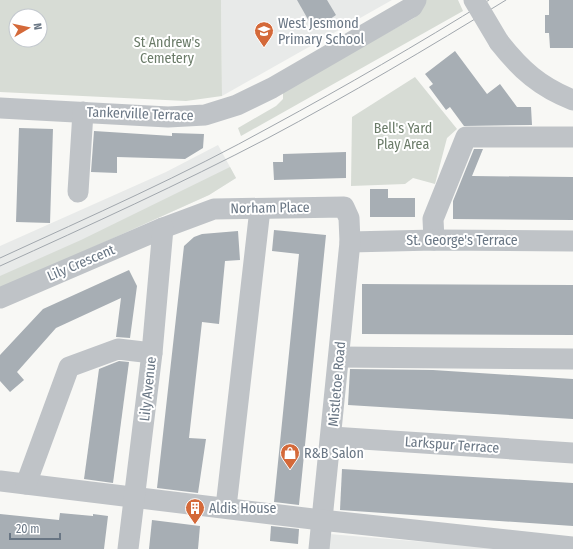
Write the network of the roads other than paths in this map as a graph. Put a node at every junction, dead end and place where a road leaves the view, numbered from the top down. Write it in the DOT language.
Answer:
graph roads {
  1 [pos="416,0"];
  2 [pos="474,0"];
  3 [pos="573,100"];
  4 [pos="0,108"];
  5 [pos="83,112"];
  6 [pos="573,137"];
  7 [pos="78,192"];
  8 [pos="260,209"];
  9 [pos="163,228"];
  10 [pos="434,240"];
  11 [pos="573,241"];
  12 [pos="350,242"];
  13 [pos="0,298"];
  14 [pos="152,353"];
  15 [pos="339,357"];
  16 [pos="573,359"];
  17 [pos="332,437"];
  18 [pos="573,453"];
  19 [pos="0,481"];
  20 [pos="26,484"];
  21 [pos="135,496"];
  22 [pos="226,507"];
  23 [pos="321,520"];
  24 [pos="573,547"];
  25 [pos="128,549"];
  26 [pos="319,549"];
  1 -- 5 [label="street, Tankerville Terrace"];
  2 -- 3 [label="street, bridge"];
  4 -- 5 [label="street, Tankerville Terrace"];
  5 -- 7 [label="street"];
  6 -- 10 [label="street"];
  8 -- 9 [label="street, Norham Place"];
  8 -- 12 [label="street, Norham Place"];
  8 -- 22 [label="street"];
  9 -- 13 [label="street, Lily Crescent"];
  9 -- 14 [label="street, Lily Avenue"];
  10 -- 11 [label="street, St. George's Terrace"];
  10 -- 12 [label="street, St. George's Terrace"];
  12 -- 15 [label="street, Mistletoe Road"];
  14 -- 20 [label="street"];
  14 -- 21 [label="street, Lily Avenue"];
  15 -- 16 [label="street"];
  15 -- 17 [label="street, Mistletoe Road"];
  17 -- 18 [label="street, Larkspur Terrace"];
  17 -- 23 [label="street, Mistletoe Road"];
  19 -- 20 [label="street"];
  20 -- 21 [label="street"];
  21 -- 22 [label="street"];
  21 -- 25 [label="street, Lily Avenue"];
  22 -- 23 [label="street"];
  23 -- 24 [label="street"];
  23 -- 26 [label="street, Mistletoe Road"];
}
